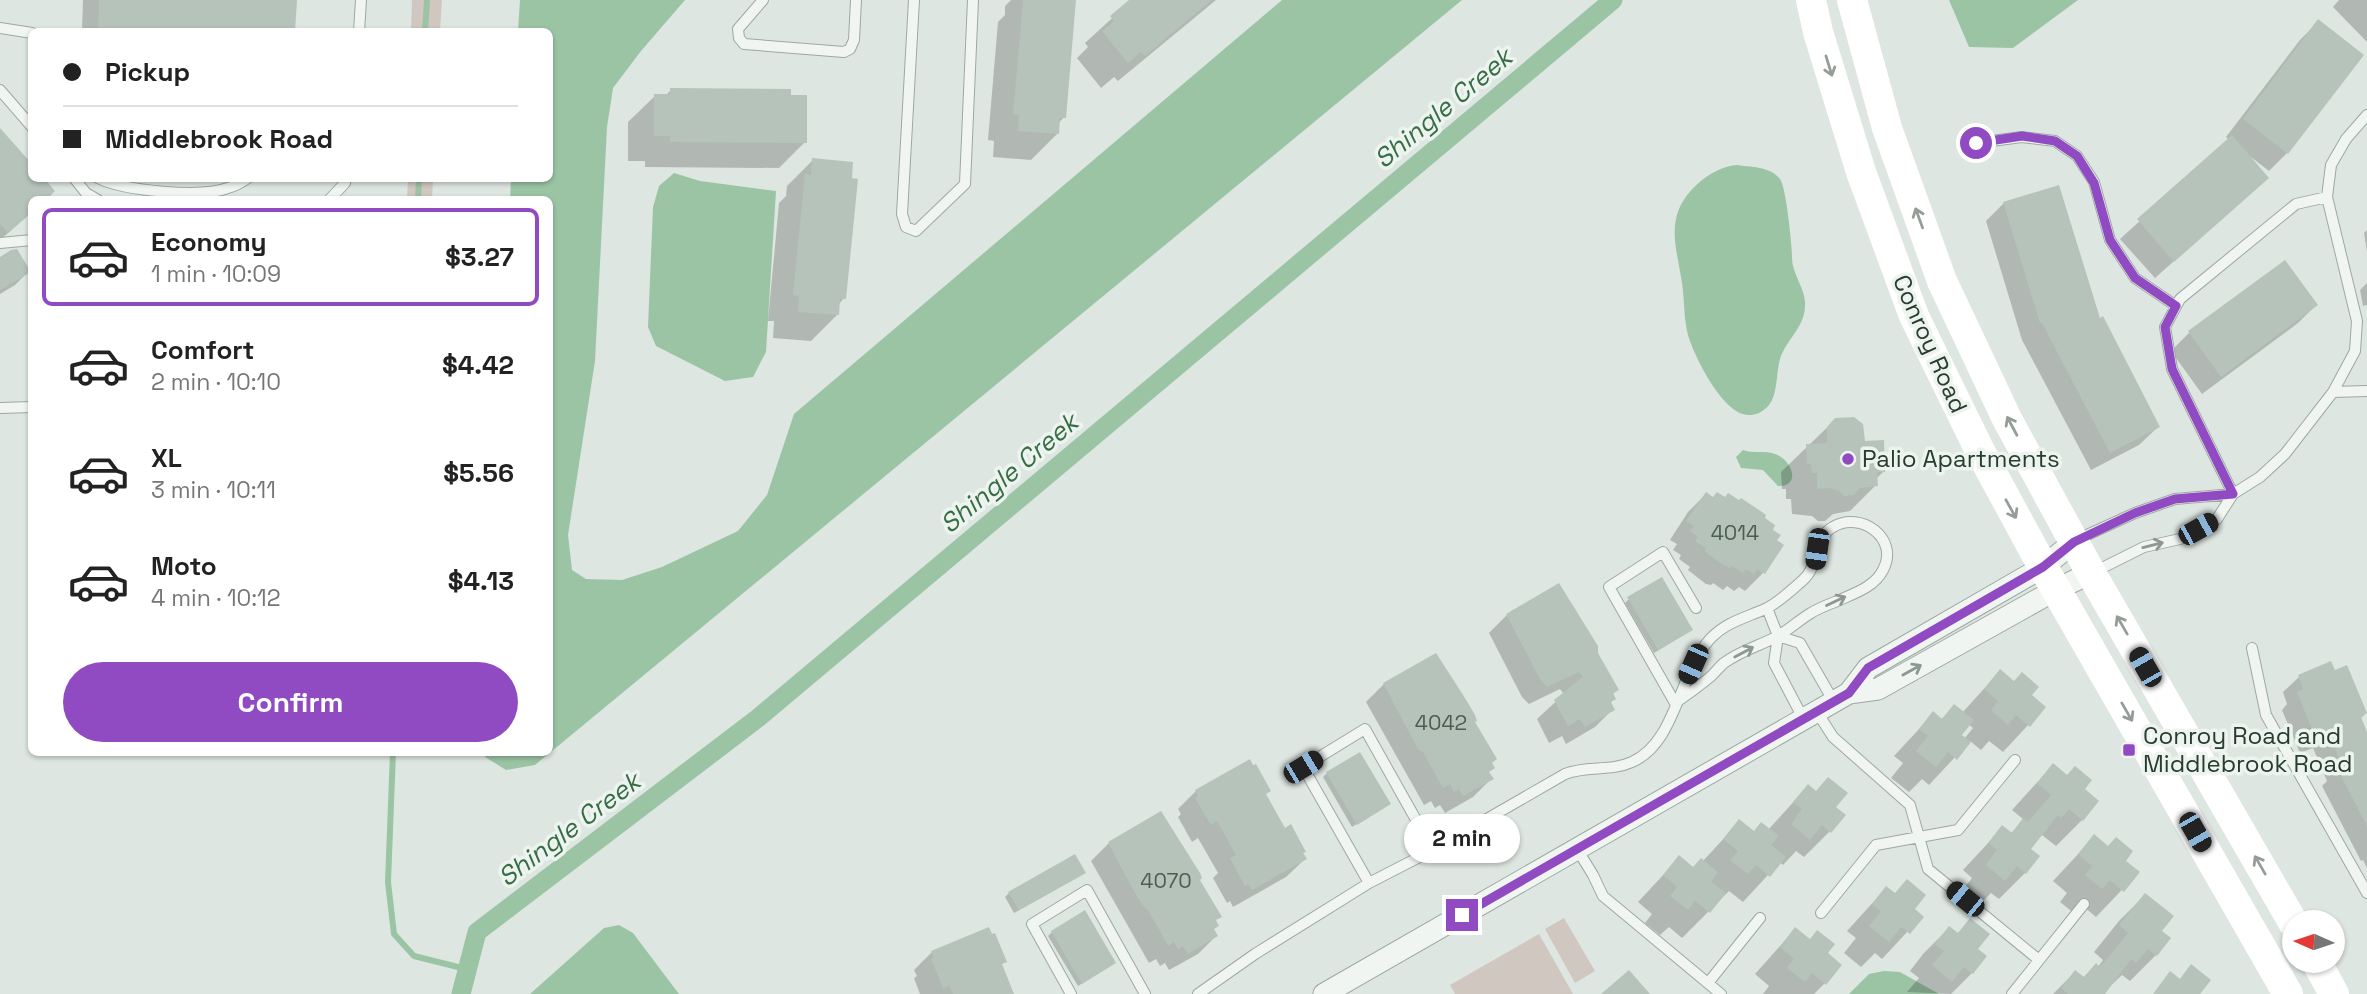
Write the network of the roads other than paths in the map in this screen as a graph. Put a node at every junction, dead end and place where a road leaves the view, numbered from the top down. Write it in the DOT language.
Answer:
graph roads {
  1 [pos="361,0"];
  2 [pos="763,0"];
  3 [pos="856,0"];
  4 [pos="914,0"];
  5 [pos="973,0"];
  6 [pos="1811,0"];
  7 [pos="1852,0"];
  8 [pos="359,28"];
  9 [pos="0,29"];
  10 [pos="28,32"];
  11 [pos="0,90"];
  12 [pos="2367,115"];
  13 [pos="28,122"];
  14 [pos="1976,143"];
  15 [pos="77,182"];
  16 [pos="111,182"];
  17 [pos="240,182"];
  18 [pos="345,182"];
  19 [pos="91,196"];
  20 [pos="333,196"];
  21 [pos="2327,197"];
  22 [pos="28,240"];
  23 [pos="0,243"];
  24 [pos="2176,306"];
  25 [pos="2362,325"];
  26 [pos="2367,391"];
  27 [pos="2333,392"];
  28 [pos="28,407"];
  29 [pos="0,408"];
  30 [pos="2233,494"];
  31 [pos="2074,542"];
  32 [pos="2091,573"];
  33 [pos="2050,578"];
  34 [pos="1696,608"];
  35 [pos="1767,608"];
  36 [pos="1778,636"];
  37 [pos="2252,648"];
  38 [pos="1675,704"];
  39 [pos="1826,707"];
  40 [pos="2015,760"];
  41 [pos="1919,837"];
  42 [pos="1577,849"];
  43 [pos="1433,850"];
  44 [pos="1369,883"];
  45 [pos="2367,893"];
  46 [pos="2084,904"];
  47 [pos="2286,910"];
  48 [pos="1821,913"];
  49 [pos="1759,918"];
  50 [pos="2039,960"];
  51 [pos="2323,973"];
  52 [pos="1708,983"];
  53 [pos="1071,994"];
  54 [pos="1146,994"];
  55 [pos="1198,994"];
  56 [pos="1324,994"];
  57 [pos="1721,994"];
  58 [pos="2012,994"];
  59 [pos="2288,994"];
  60 [pos="2334,994"];
  1 -- 8 [label="lane"];
  2 -- 3 [label="lane"];
  4 -- 5 [label="lane"];
  6 -- 33 [label="main road, Conroy Road, one-way"];
  31 -- 7 [label="main road, Conroy Road, one-way"];
  9 -- 10 [label="lane"];
  11 -- 13 [label="lane"];
  12 -- 21 [label="lane"];
  14 -- 24 [label="lane"];
  15 -- 19 [label="lane"];
  16 -- 17 [label="lane"];
  18 -- 20 [label="lane"];
  21 -- 24 [label="lane"];
  21 -- 25 [label="lane"];
  22 -- 23 [label="lane"];
  24 -- 30 [label="lane"];
  25 -- 27 [label="lane"];
  26 -- 27 [label="lane"];
  27 -- 30 [label="lane"];
  28 -- 29 [label="lane"];
  30 -- 31 [label="lane"];
  32 -- 30 [label="lane, one-way"];
  31 -- 32 [label="main road, Conroy Road"];
  31 -- 33 [label="street"];
  32 -- 33 [label="street"];
  47 -- 32 [label="main road, Conroy Road, one-way"];
  33 -- 39 [label="street"];
  33 -- 59 [label="main road, Conroy Road, one-way"];
  34 -- 38 [label="lane"];
  35 -- 36 [label="lane"];
  36 -- 35 [label="lane, one-way"];
  35 -- 38 [label="lane"];
  38 -- 36 [label="lane, one-way"];
  36 -- 39 [label="lane"];
  36 -- 39 [label="lane"];
  37 -- 45 [label="lane"];
  38 -- 43 [label="lane"];
  39 -- 41 [label="lane"];
  39 -- 42 [label="street"];
  40 -- 41 [label="lane"];
  41 -- 48 [label="lane"];
  41 -- 50 [label="lane"];
  42 -- 52 [label="lane"];
  42 -- 56 [label="street"];
  43 -- 44 [label="lane"];
  43 -- 44 [label="lane"];
  44 -- 55 [label="lane"];
  46 -- 50 [label="lane"];
  49 -- 52 [label="lane"];
  50 -- 58 [label="lane"];
  51 -- 60 [label="main road"];
  52 -- 57 [label="lane"];
  53 -- 54 [label="lane"];
}
